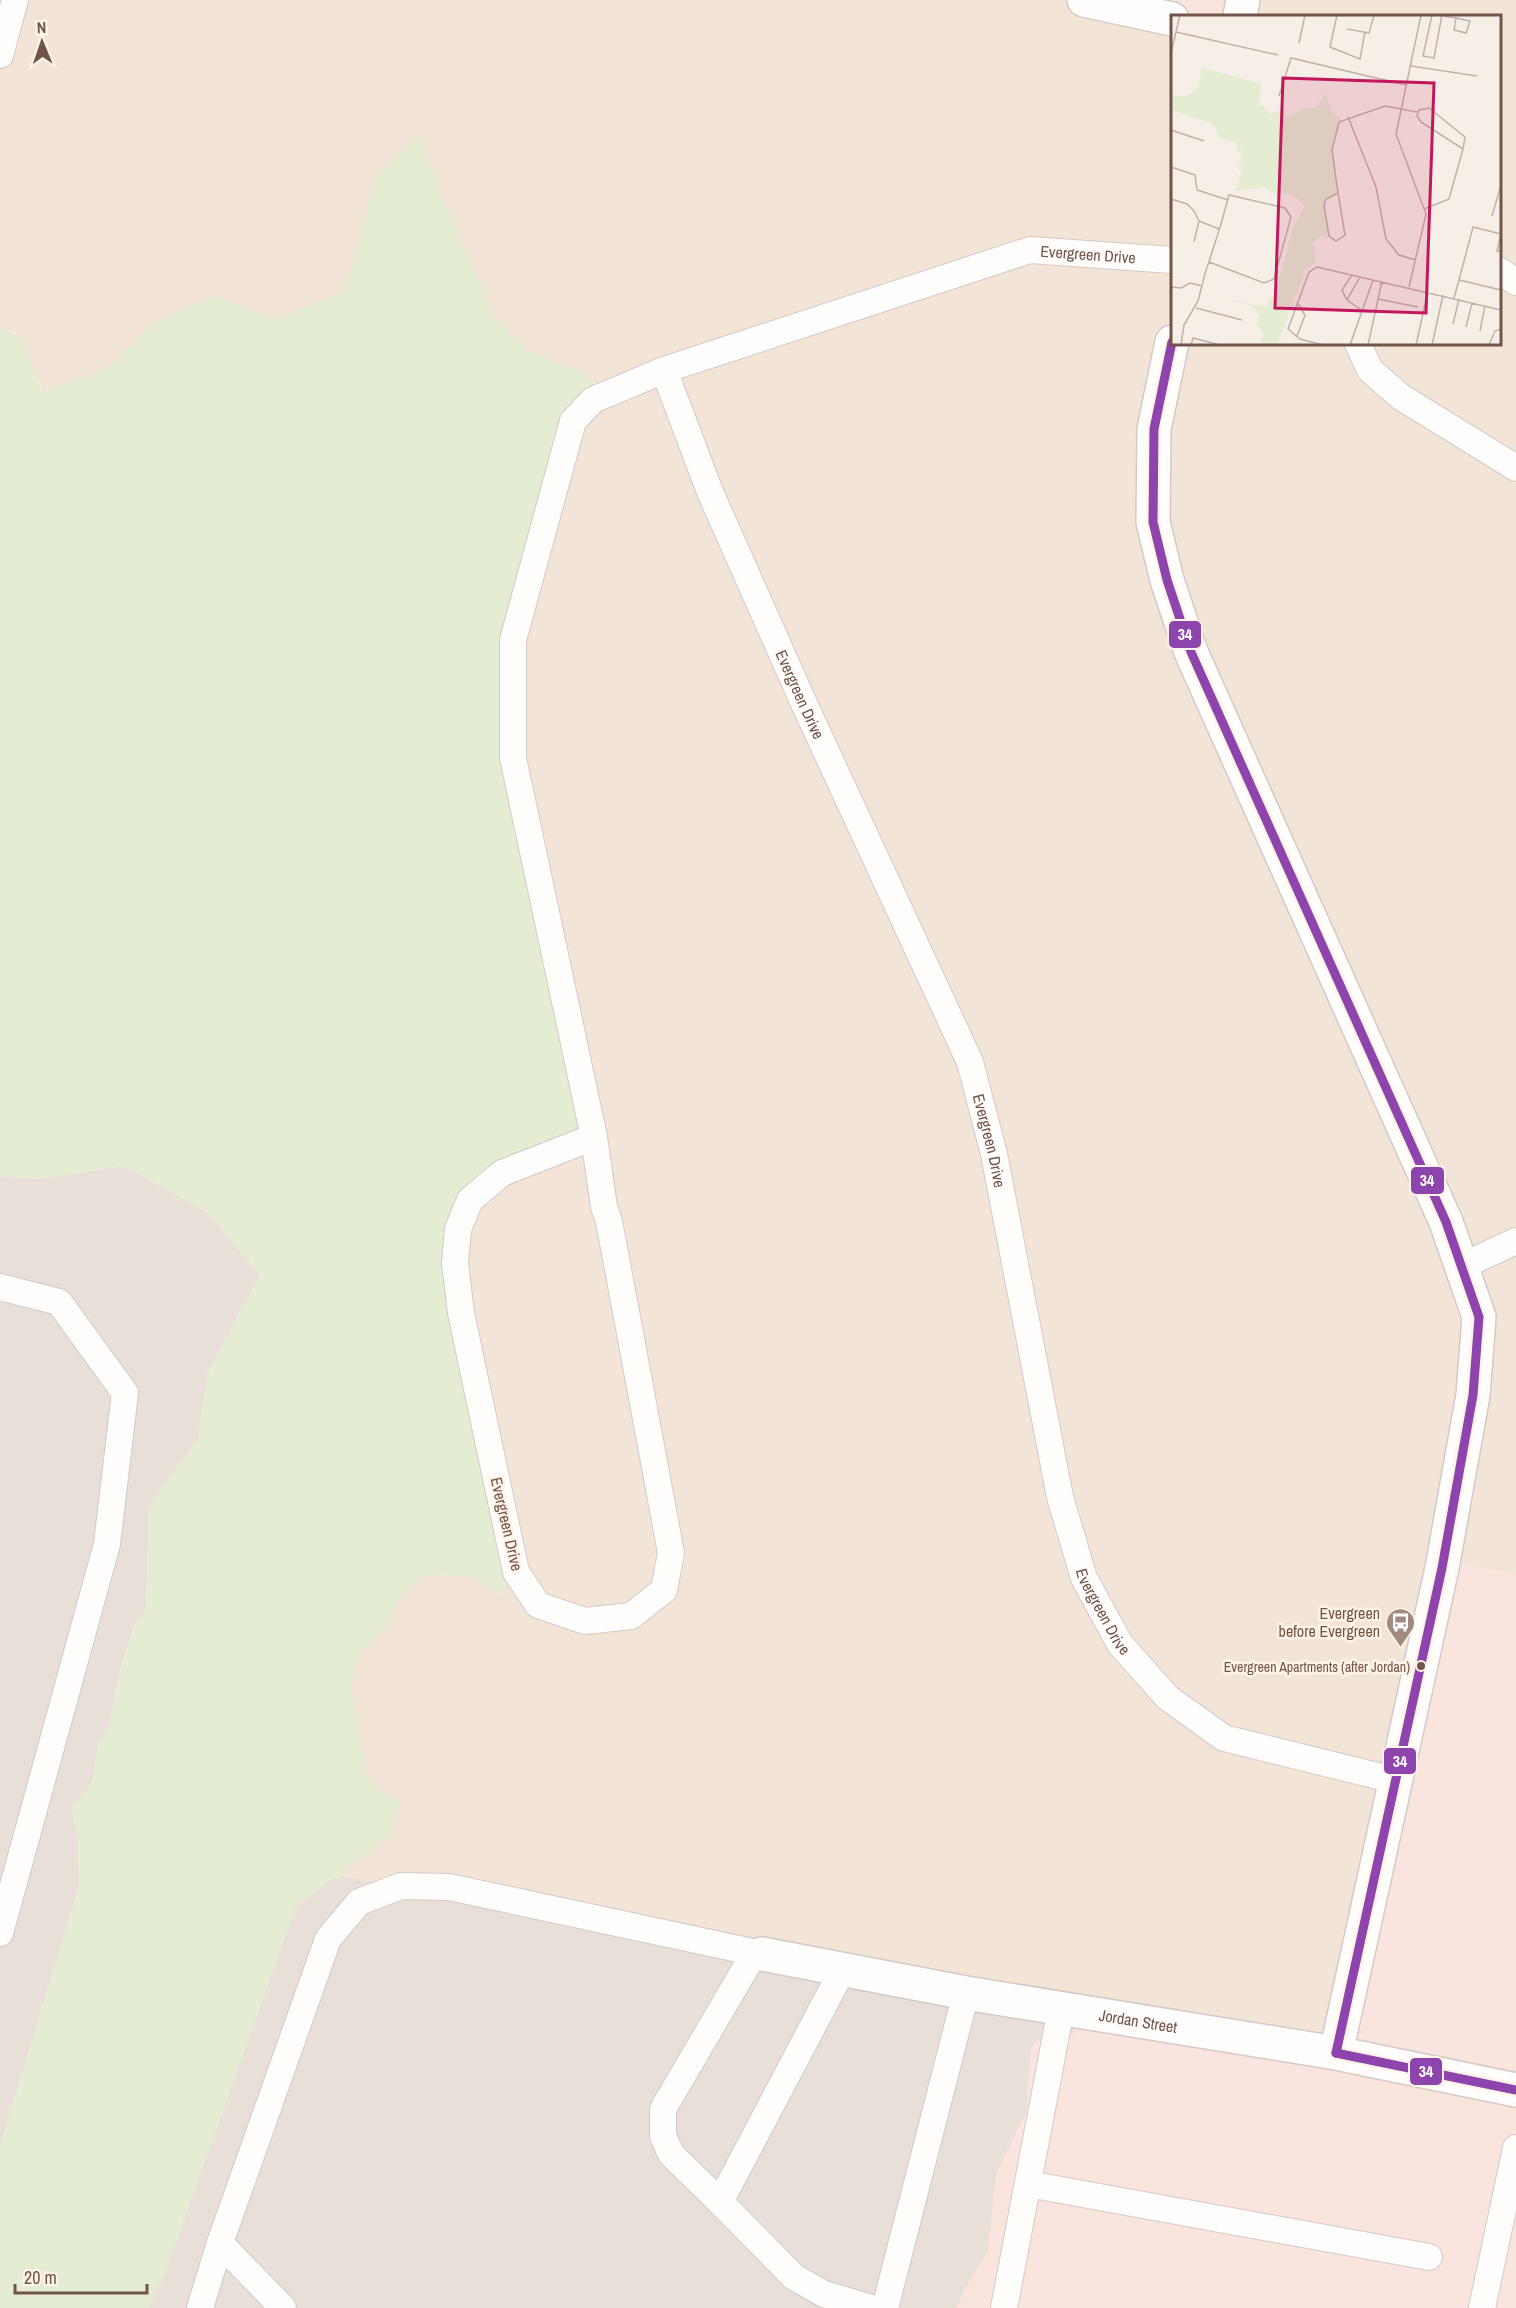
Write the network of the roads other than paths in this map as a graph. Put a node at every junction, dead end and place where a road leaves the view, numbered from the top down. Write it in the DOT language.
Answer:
graph roads {
  1 [pos="15,0"];
  2 [pos="1084,0"];
  3 [pos="1243,0"];
  4 [pos="1240,15"];
  5 [pos="1171,19"];
  6 [pos="0,55"];
  7 [pos="1171,260"];
  8 [pos="1501,272"];
  9 [pos="1516,282"];
  10 [pos="1172,345"];
  11 [pos="1358,345"];
  12 [pos="664,370"];
  13 [pos="1516,468"];
  14 [pos="594,1137"];
  15 [pos="1516,1241"];
  16 [pos="1460,1267"];
  17 [pos="0,1287"];
  18 [pos="1394,1780"];
  19 [pos="0,1933"];
  20 [pos="759,1953"];
  21 [pos="843,1969"];
  22 [pos="966,1993"];
  23 [pos="1061,2009"];
  24 [pos="1336,2053"];
  25 [pos="1516,2090"];
  26 [pos="1516,2148"];
  27 [pos="1028,2184"];
  28 [pos="720,2202"];
  29 [pos="220,2243"];
  30 [pos="1429,2257"];
  31 [pos="200,2308"];
  32 [pos="283,2308"];
  33 [pos="871,2308"];
  34 [pos="885,2308"];
  35 [pos="1004,2308"];
  36 [pos="1482,2308"];
  1 -- 6 [label="lane"];
  2 -- 5 [label="street"];
  3 -- 4 [label="street"];
  7 -- 12 [label="lane, Evergreen Drive"];
  8 -- 9 [label="lane"];
  10 -- 16 [label="street"];
  11 -- 13 [label="lane"];
  12 -- 14 [label="lane, Evergreen Drive"];
  12 -- 18 [label="lane, Evergreen Drive"];
  14 -- 14 [label="lane, Evergreen Drive"];
  15 -- 16 [label="lane"];
  16 -- 18 [label="street"];
  17 -- 19 [label="lane"];
  18 -- 24 [label="street"];
  20 -- 21 [label="street, Jordan Street"];
  20 -- 28 [label="lane"];
  20 -- 29 [label="lane"];
  21 -- 22 [label="street, Jordan Street"];
  21 -- 28 [label="lane"];
  22 -- 23 [label="street, Jordan Street"];
  22 -- 34 [label="lane"];
  23 -- 24 [label="street, Jordan Street"];
  23 -- 27 [label="lane"];
  24 -- 25 [label="street, Jordan Street"];
  26 -- 36 [label="lane"];
  27 -- 30 [label="lane"];
  27 -- 35 [label="lane"];
  28 -- 33 [label="lane"];
  29 -- 31 [label="lane"];
  29 -- 32 [label="lane"];
}
